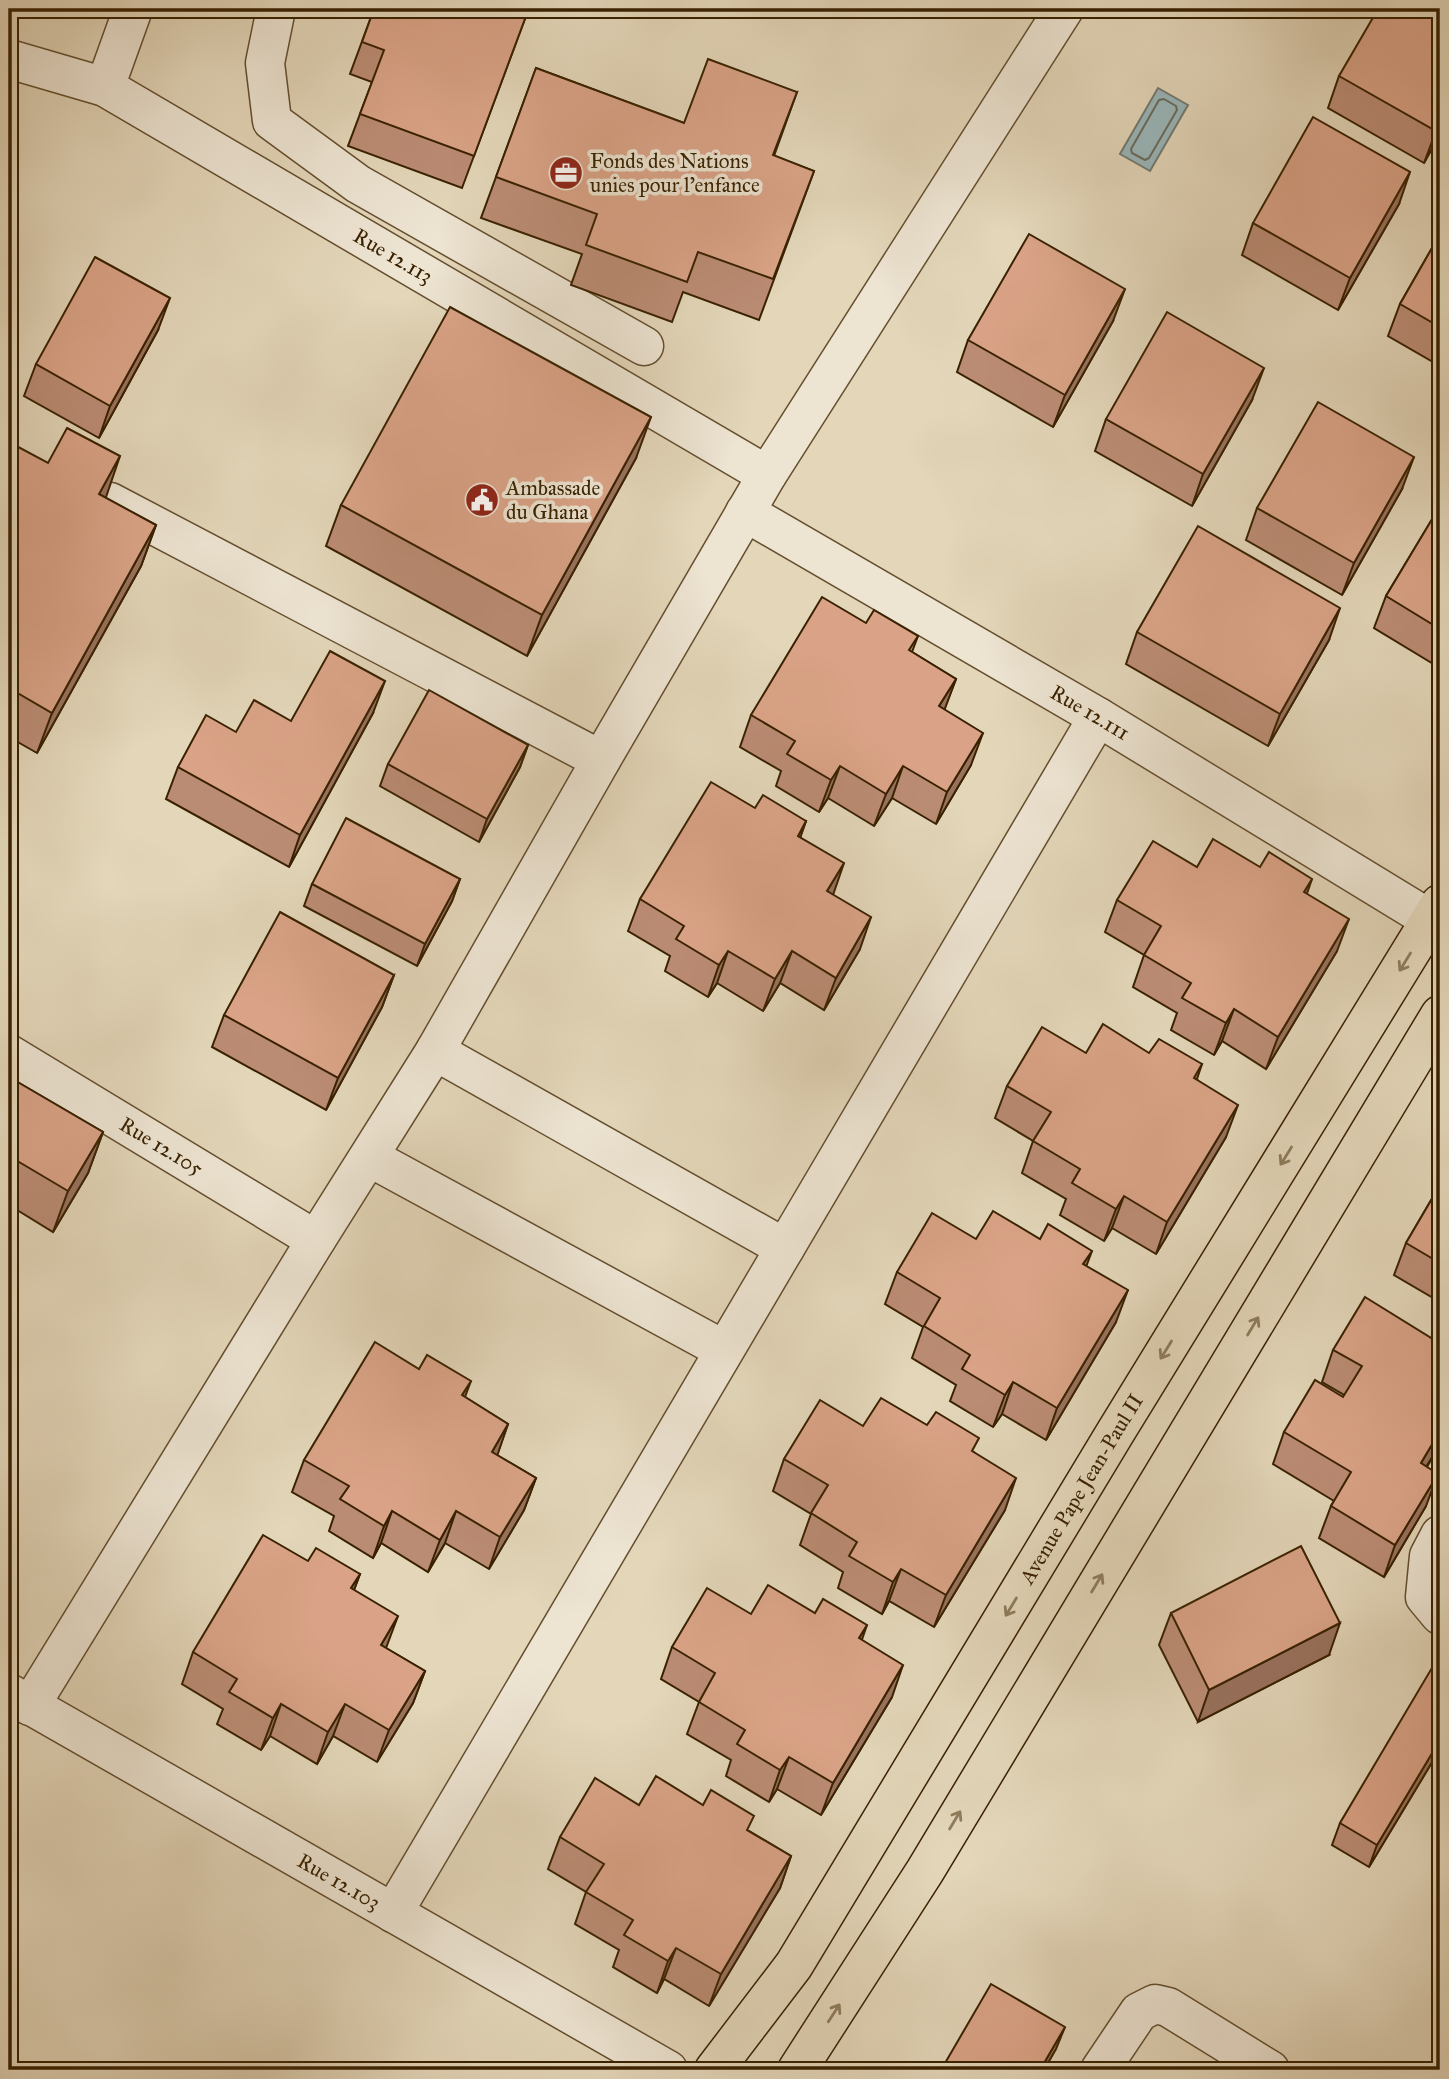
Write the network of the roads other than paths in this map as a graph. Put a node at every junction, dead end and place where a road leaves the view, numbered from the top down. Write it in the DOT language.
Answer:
graph roads {
  1 [pos="133,9"];
  2 [pos="276,9"];
  3 [pos="1064,9"];
  4 [pos="9,59"];
  5 [pos="105,87"];
  6 [pos="644,346"];
  7 [pos="767,475"];
  8 [pos="83,488"];
  9 [pos="745,512"];
  10 [pos="1098,717"];
  11 [pos="601,760"];
  12 [pos="1436,912"];
  13 [pos="1438,1025"];
  14 [pos="435,1051"];
  15 [pos="9,1054"];
  16 [pos="369,1157"];
  17 [pos="316,1240"];
  18 [pos="785,1248"];
  19 [pos="724,1350"];
  20 [pos="1440,1535"];
  21 [pos="1433,1606"];
  22 [pos="19,1699"];
  23 [pos="393,1913"];
  24 [pos="668,2070"];
  25 [pos="714,2070"];
  26 [pos="797,2070"];
  27 [pos="1100,2070"];
  28 [pos="1270,2070"];
  1 -- 5 [label="street"];
  2 -- 6 [label="street"];
  3 -- 7 [label="street"];
  4 -- 5 [label="street, Rue 12.113"];
  5 -- 7 [label="street, Rue 12.113"];
  7 -- 9 [label="street"];
  8 -- 11 [label="street"];
  9 -- 10 [label="street, Rue 12.111"];
  9 -- 11 [label="street"];
  10 -- 12 [label="street, Rue 12.111"];
  10 -- 18 [label="street"];
  11 -- 14 [label="street"];
  12 -- 25 [label="main road, Avenue Pape Jean-Paul II, one-way"];
  26 -- 13 [label="main road, one-way"];
  14 -- 16 [label="street"];
  14 -- 18 [label="street"];
  15 -- 17 [label="street, Rue 12.105"];
  16 -- 17 [label="street"];
  16 -- 19 [label="street"];
  17 -- 22 [label="street"];
  18 -- 19 [label="street"];
  19 -- 23 [label="street"];
  20 -- 21 [label="street"];
  22 -- 23 [label="street, Rue 12.103"];
  23 -- 24 [label="street, Rue 12.103"];
  27 -- 28 [label="street"];
}
